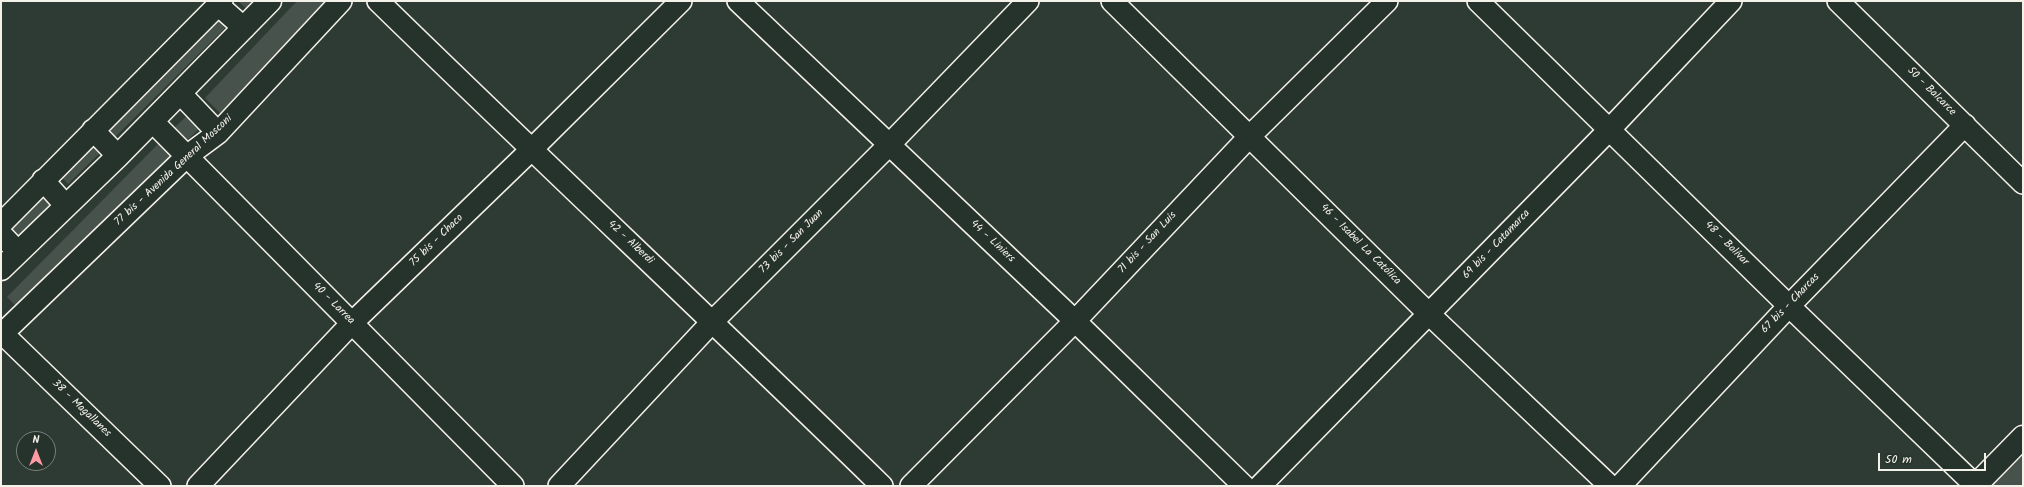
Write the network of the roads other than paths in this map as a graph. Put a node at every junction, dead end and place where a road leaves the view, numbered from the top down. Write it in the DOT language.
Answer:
graph roads {
  1 [pos="270,1"];
  2 [pos="341,1"];
  3 [pos="378,1"];
  4 [pos="681,1"];
  5 [pos="738,1"];
  6 [pos="1028,1"];
  7 [pos="1112,1"];
  8 [pos="1387,1"];
  9 [pos="1478,1"];
  10 [pos="1731,1"];
  11 [pos="220,3"];
  12 [pos="1850,5"];
  13 [pos="244,28"];
  14 [pos="180,93"];
  15 [pos="153,122"];
  16 [pos="1965,125"];
  17 [pos="1610,129"];
  18 [pos="93,130"];
  19 [pos="218,133"];
  20 [pos="1250,136"];
  21 [pos="889,145"];
  22 [pos="531,150"];
  23 [pos="118,156"];
  24 [pos="187,156"];
  25 [pos="43,180"];
  26 [pos="2023,183"];
  27 [pos="66,206"];
  28 [pos="1,224"];
  29 [pos="1,234"];
  30 [pos="18,252"];
  31 [pos="1,269"];
  32 [pos="1788,306"];
  33 [pos="1429,314"];
  34 [pos="1075,320"];
  35 [pos="714,322"];
  36 [pos="352,323"];
  37 [pos="1,333"];
  38 [pos="2023,437"];
  39 [pos="160,486"];
  40 [pos="198,486"];
  41 [pos="513,486"];
  42 [pos="560,486"];
  43 [pos="882,486"];
  44 [pos="911,486"];
  45 [pos="1244,486"];
  46 [pos="1260,486"];
  47 [pos="1610,486"];
  48 [pos="1620,486"];
  49 [pos="1975,486"];
  1 -- 13 [label="main road"];
  2 -- 19 [label="street, 77 bis - Avenida General Mosconi"];
  3 -- 22 [label="street, 42 - Alberdi"];
  4 -- 22 [label="street, 75 bis - Chaco"];
  5 -- 21 [label="street, 44 - Liniers"];
  6 -- 21 [label="street, 73 bis - San Juan"];
  7 -- 20 [label="street, 46 - Isabel La Católica"];
  8 -- 20 [label="street, 71 bis - San Luis"];
  9 -- 17 [label="street, 48 - Bolívar"];
  10 -- 17 [label="street, 69 bis - Catamarca"];
  11 -- 13 [label="street"];
  11 -- 18 [label="street"];
  12 -- 16 [label="street, 50 - Balcarce"];
  13 -- 14 [label="main road"];
  14 -- 15 [label="main road"];
  14 -- 19 [label="street"];
  15 -- 23 [label="main road"];
  15 -- 24 [label="street, 40 - Larrea"];
  16 -- 26 [label="street, 50 - Balcarce"];
  16 -- 32 [label="street, 67 bis - Charcas"];
  17 -- 32 [label="street, 48 - Bolívar"];
  17 -- 33 [label="street, 69 bis - Catamarca"];
  18 -- 23 [label="street"];
  18 -- 25 [label="street"];
  19 -- 24 [label="street, 77 bis - Avenida General Mosconi"];
  20 -- 33 [label="street, 46 - Isabel La Católica"];
  20 -- 34 [label="street, 71 bis - San Luis"];
  21 -- 34 [label="street, 44 - Liniers"];
  21 -- 35 [label="street, 73 bis - San Juan"];
  22 -- 35 [label="street, 42 - Alberdi"];
  22 -- 36 [label="street, 75 bis - Chaco"];
  23 -- 27 [label="main road"];
  24 -- 36 [label="street, 40 - Larrea"];
  24 -- 37 [label="street, 77 bis - Avenida General Mosconi"];
  25 -- 27 [label="street"];
  25 -- 28 [label="street"];
  27 -- 30 [label="main road"];
  29 -- 30 [label="street"];
  30 -- 31 [label="main road"];
  32 -- 48 [label="street, 67 bis - Charcas"];
  32 -- 49 [label="street, 48 - Bolívar"];
  33 -- 46 [label="street, 69 bis - Catamarca"];
  33 -- 47 [label="street, 46 - Isabel La Católica"];
  34 -- 44 [label="street, 71 bis - San Luis"];
  34 -- 45 [label="street, 44 - Liniers"];
  35 -- 42 [label="street, 73 bis - San Juan"];
  35 -- 43 [label="street, 42 - Alberdi"];
  36 -- 40 [label="street, 75 bis - Chaco"];
  36 -- 41 [label="street, 40 - Larrea"];
  37 -- 39 [label="street, 38 - Magallanes"];
  38 -- 49 [label="main road"];
}
